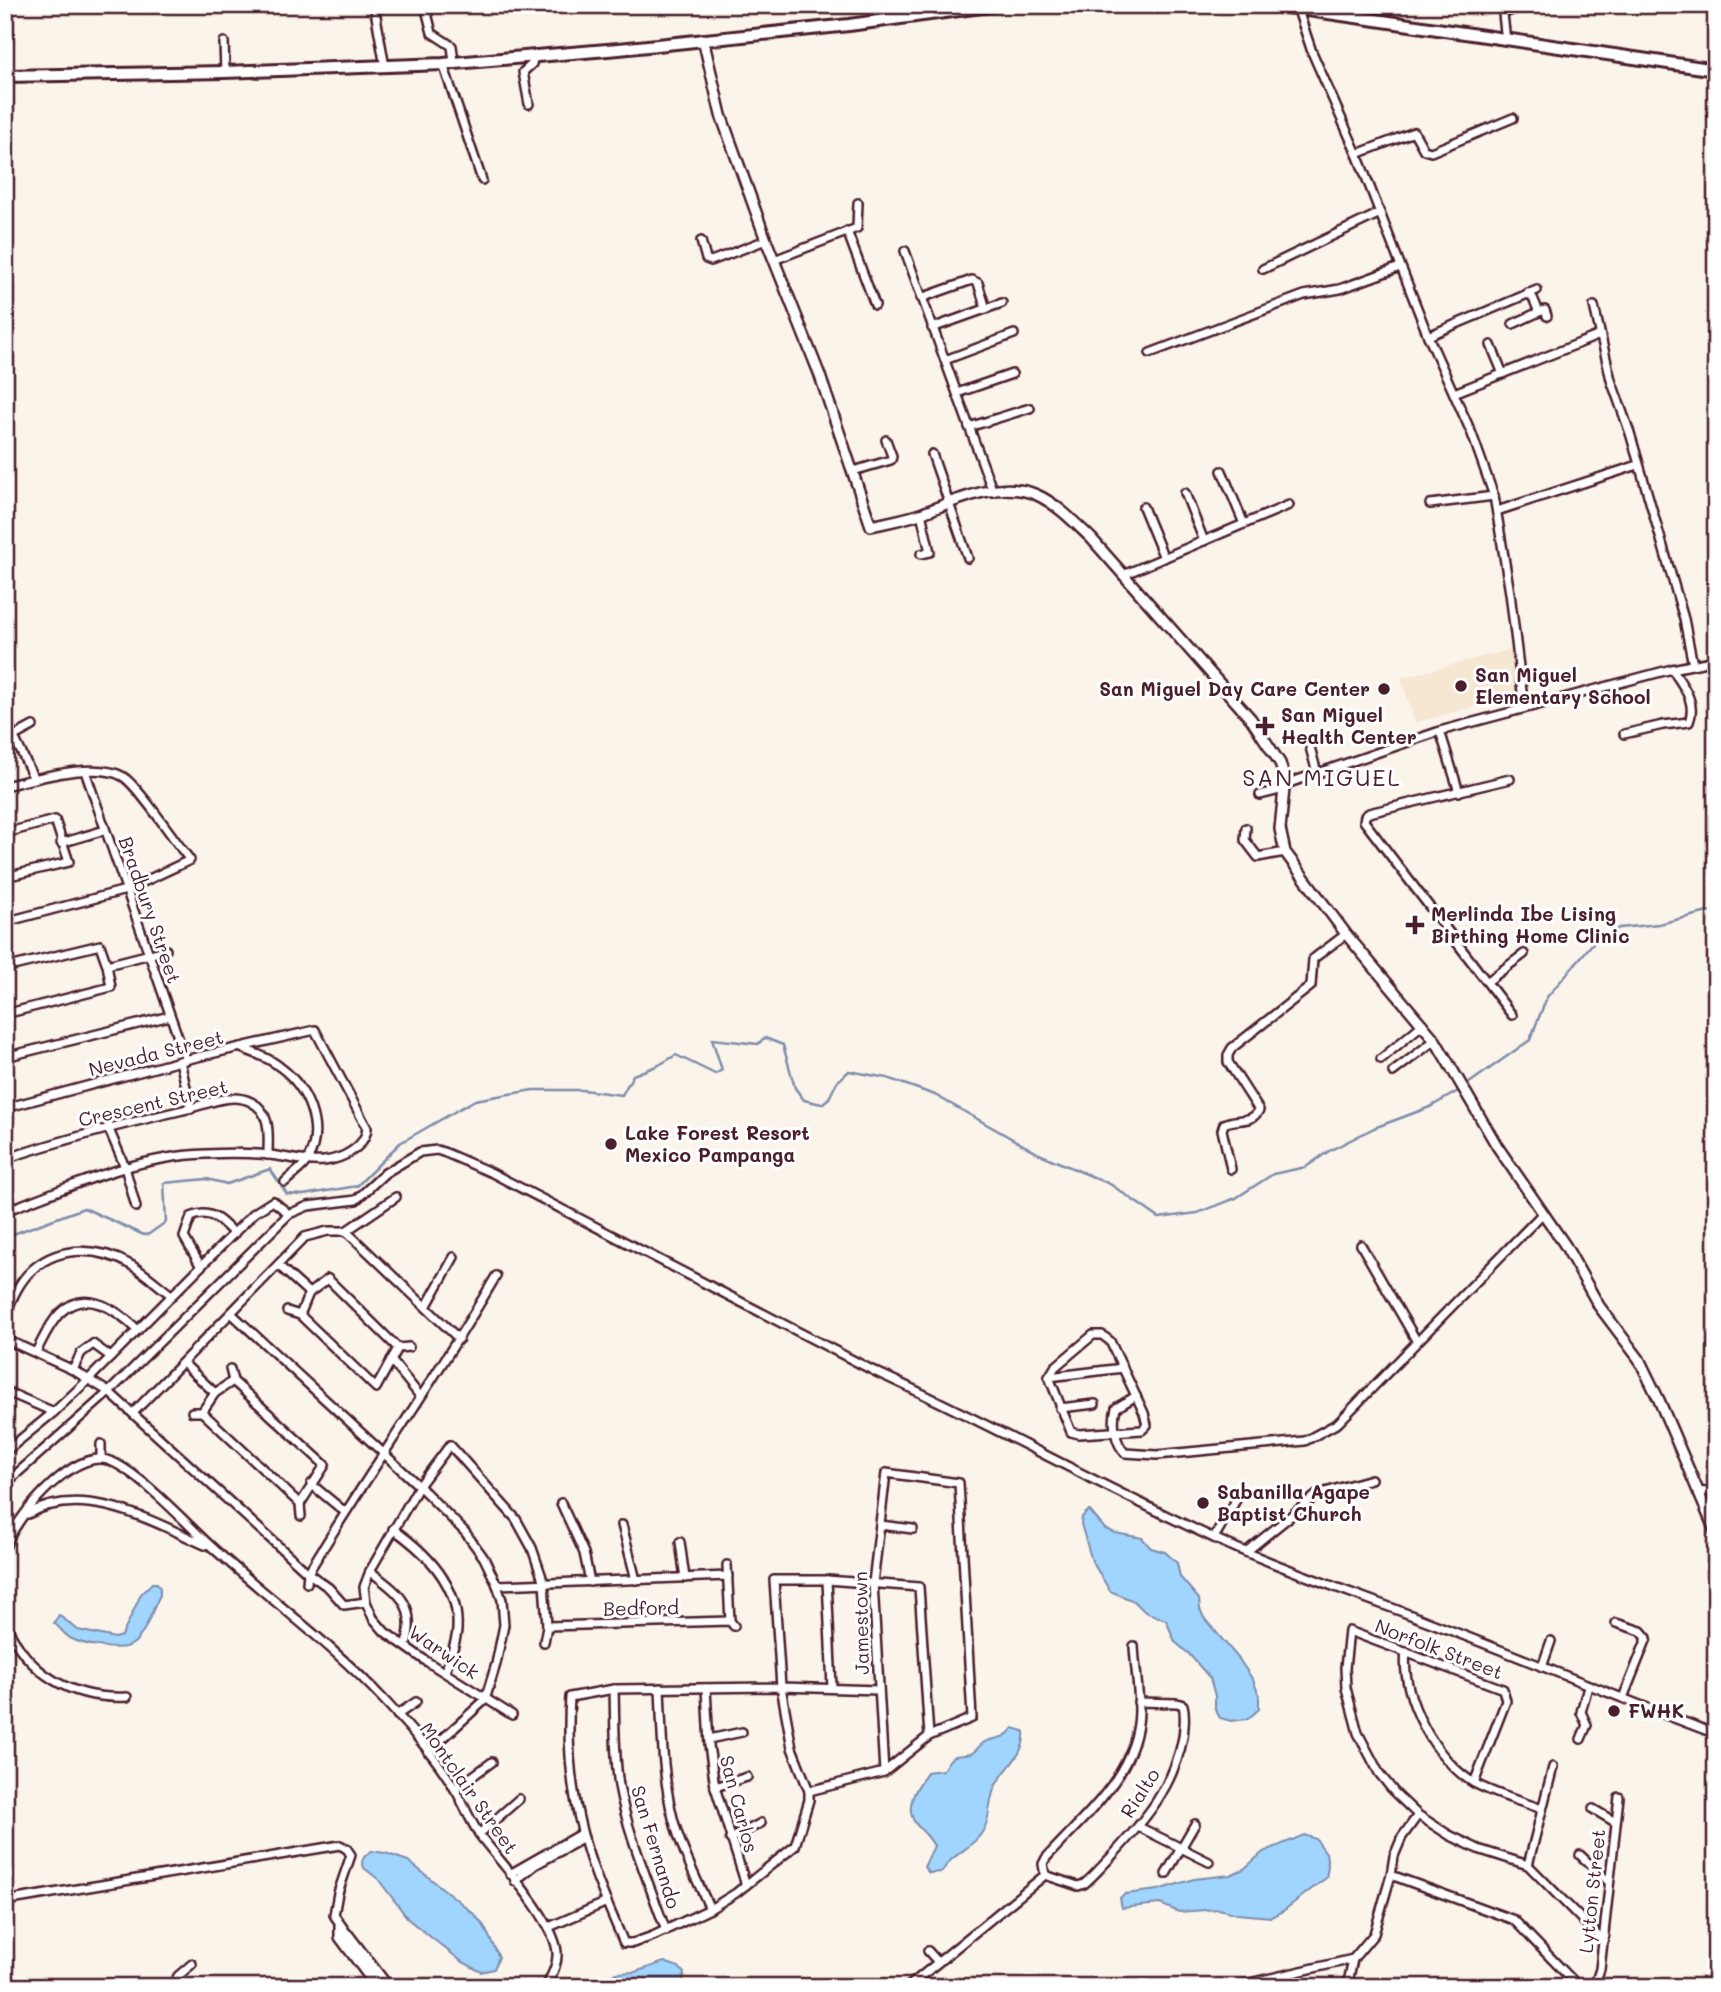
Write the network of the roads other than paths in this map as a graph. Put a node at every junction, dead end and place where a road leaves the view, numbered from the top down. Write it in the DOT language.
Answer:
graph roads {
  1 [pos="374,5"];
  2 [pos="425,5"];
  3 [pos="996,5"];
  4 [pos="1274,5"];
  5 [pos="1526,5"];
  6 [pos="1296,7"];
  7 [pos="1503,9"];
  8 [pos="703,39"];
  9 [pos="1506,41"];
  10 [pos="224,42"];
  11 [pos="534,55"];
  12 [pos="449,63"];
  13 [pos="385,67"];
  14 [pos="1716,70"];
  15 [pos="225,72"];
  16 [pos="5,76"];
  17 [pos="529,104"];
  18 [pos="1513,118"];
  19 [pos="1357,154"];
  20 [pos="482,180"];
  21 [pos="858,203"];
  22 [pos="1380,213"];
  23 [pos="847,231"];
  24 [pos="766,240"];
  25 [pos="701,241"];
  26 [pos="905,251"];
  27 [pos="774,260"];
  28 [pos="1400,267"];
  29 [pos="1263,269"];
  30 [pos="1537,290"];
  31 [pos="1528,293"];
  32 [pos="921,298"];
  33 [pos="1002,303"];
  34 [pos="875,305"];
  35 [pos="1594,306"];
  36 [pos="986,309"];
  37 [pos="1539,312"];
  38 [pos="1547,316"];
  39 [pos="1513,324"];
  40 [pos="932,328"];
  41 [pos="1014,334"];
  42 [pos="1600,335"];
  43 [pos="1428,336"];
  44 [pos="1491,345"];
  45 [pos="1150,354"];
  46 [pos="945,360"];
  47 [pos="1012,374"];
  48 [pos="1503,374"];
  49 [pos="957,393"];
  50 [pos="1454,393"];
  51 [pos="1030,408"];
  52 [pos="969,427"];
  53 [pos="886,440"];
  54 [pos="932,454"];
  55 [pos="1639,465"];
  56 [pos="853,471"];
  57 [pos="1222,471"];
  58 [pos="993,492"];
  59 [pos="1185,493"];
  60 [pos="1494,496"];
  61 [pos="949,503"];
  62 [pos="1430,504"];
  63 [pos="1289,505"];
  64 [pos="1143,507"];
  65 [pos="1497,511"];
  66 [pos="921,513"];
  67 [pos="1244,524"];
  68 [pos="1204,541"];
  69 [pos="921,554"];
  70 [pos="968,558"];
  71 [pos="1164,558"];
  72 [pos="1123,575"];
  73 [pos="1716,660"];
  74 [pos="1693,665"];
  75 [pos="1672,668"];
  76 [pos="1524,708"];
  77 [pos="5,718"];
  78 [pos="33,726"];
  79 [pos="1440,731"];
  80 [pos="1624,734"];
  81 [pos="14,737"];
  82 [pos="5,741"];
  83 [pos="1310,747"];
  84 [pos="85,771"];
  85 [pos="1317,773"];
  86 [pos="34,779"];
  87 [pos="1510,779"];
  88 [pos="5,786"];
  89 [pos="1285,786"];
  90 [pos="1459,792"];
  91 [pos="1260,795"];
  92 [pos="1246,828"];
  93 [pos="105,830"];
  94 [pos="5,832"];
  95 [pos="61,843"];
  96 [pos="1284,852"];
  97 [pos="5,877"];
  98 [pos="125,890"];
  99 [pos="5,922"];
  100 [pos="1346,934"];
  101 [pos="166,950"];
  102 [pos="1524,954"];
  103 [pos="150,955"];
  104 [pos="107,965"];
  105 [pos="5,968"];
  106 [pos="1488,981"];
  107 [pos="5,1014"];
  108 [pos="1512,1015"];
  109 [pos="170,1016"];
  110 [pos="1423,1024"];
  111 [pos="1435,1040"];
  112 [pos="241,1048"];
  113 [pos="5,1057"];
  114 [pos="1381,1059"];
  115 [pos="183,1061"];
  116 [pos="1393,1072"];
  117 [pos="5,1108"];
  118 [pos="191,1109"];
  119 [pos="108,1127"];
  120 [pos="268,1155"];
  121 [pos="5,1159"];
  122 [pos="308,1160"];
  123 [pos="125,1167"];
  124 [pos="1231,1169"];
  125 [pos="285,1182"];
  126 [pos="396,1197"];
  127 [pos="356,1200"];
  128 [pos="136,1207"];
  129 [pos="5,1211"];
  130 [pos="289,1214"];
  131 [pos="1542,1214"];
  132 [pos="361,1219"];
  133 [pos="346,1231"];
  134 [pos="234,1234"];
  135 [pos="1361,1245"];
  136 [pos="454,1257"];
  137 [pos="200,1265"];
  138 [pos="278,1265"];
  139 [pos="327,1270"];
  140 [pos="496,1276"];
  141 [pos="328,1279"];
  142 [pos="309,1293"];
  143 [pos="171,1295"];
  144 [pos="426,1307"];
  145 [pos="286,1311"];
  146 [pos="231,1313"];
  147 [pos="300,1314"];
  148 [pos="5,1316"];
  149 [pos="138,1330"];
  150 [pos="5,1339"];
  151 [pos="459,1339"];
  152 [pos="1416,1340"];
  153 [pos="409,1347"];
  154 [pos="398,1348"];
  155 [pos="36,1352"];
  156 [pos="111,1357"];
  157 [pos="391,1360"];
  158 [pos="183,1363"];
  159 [pos="1123,1368"];
  160 [pos="230,1369"];
  161 [pos="73,1370"];
  162 [pos="1049,1377"];
  163 [pos="89,1378"];
  164 [pos="233,1381"];
  165 [pos="5,1391"];
  166 [pos="109,1392"];
  167 [pos="215,1393"];
  168 [pos="420,1396"];
  169 [pos="1136,1396"];
  170 [pos="1095,1404"];
  171 [pos="1060,1408"];
  172 [pos="54,1412"];
  173 [pos="191,1412"];
  174 [pos="202,1412"];
  175 [pos="133,1413"];
  176 [pos="1116,1432"];
  177 [pos="5,1439"];
  178 [pos="16,1444"];
  179 [pos="101,1444"];
  180 [pos="5,1452"];
  181 [pos="384,1454"];
  182 [pos="102,1458"];
  183 [pos="1371,1479"];
  184 [pos="5,1484"];
  185 [pos="311,1484"];
  186 [pos="419,1486"];
  187 [pos="1716,1491"];
  188 [pos="1699,1492"];
  189 [pos="1236,1500"];
  190 [pos="561,1503"];
  191 [pos="299,1504"];
  192 [pos="345,1513"];
  193 [pos="301,1516"];
  194 [pos="21,1517"];
  195 [pos="622,1525"];
  196 [pos="880,1525"];
  197 [pos="393,1529"];
  198 [pos="913,1529"];
  199 [pos="1716,1533"];
  200 [pos="1214,1538"];
  201 [pos="680,1542"];
  202 [pos="6,1544"];
  203 [pos="213,1549"];
  204 [pos="1246,1552"];
  205 [pos="727,1565"];
  206 [pos="370,1570"];
  207 [pos="308,1573"];
  208 [pos="728,1576"];
  209 [pos="685,1578"];
  210 [pos="636,1580"];
  211 [pos="827,1580"];
  212 [pos="590,1582"];
  213 [pos="307,1583"];
  214 [pos="544,1583"];
  215 [pos="873,1583"];
  216 [pos="497,1585"];
  217 [pos="366,1604"];
  218 [pos="5,1622"];
  219 [pos="1616,1623"];
  220 [pos="547,1626"];
  221 [pos="8,1637"];
  222 [pos="1551,1641"];
  223 [pos="544,1642"];
  224 [pos="405,1645"];
  225 [pos="1133,1646"];
  226 [pos="1406,1652"];
  227 [pos="1542,1667"];
  228 [pos="445,1671"];
  229 [pos="781,1686"];
  230 [pos="1588,1686"];
  231 [pos="660,1688"];
  232 [pos="706,1688"];
  233 [pos="832,1688"];
  234 [pos="614,1689"];
  235 [pos="879,1690"];
  236 [pos="127,1697"];
  237 [pos="1623,1698"];
  238 [pos="485,1700"];
  239 [pos="416,1702"];
  240 [pos="1138,1702"];
  241 [pos="397,1715"];
  242 [pos="512,1715"];
  243 [pos="742,1732"];
  244 [pos="1716,1734"];
  245 [pos="929,1736"];
  246 [pos="709,1739"];
  247 [pos="1581,1739"];
  248 [pos="428,1752"];
  249 [pos="492,1762"];
  250 [pos="1553,1767"];
  251 [pos="884,1772"];
  252 [pos="747,1777"];
  253 [pos="1474,1783"];
  254 [pos="715,1787"];
  255 [pos="455,1789"];
  256 [pos="809,1791"];
  257 [pos="1619,1797"];
  258 [pos="519,1799"];
  259 [pos="1542,1809"];
  260 [pos="1593,1809"];
  261 [pos="1418,1815"];
  262 [pos="1615,1822"];
  263 [pos="761,1823"];
  264 [pos="1195,1824"];
  265 [pos="1139,1827"];
  266 [pos="479,1834"];
  267 [pos="583,1836"];
  268 [pos="730,1839"];
  269 [pos="1181,1849"];
  270 [pos="1580,1855"];
  271 [pos="1209,1862"];
  272 [pos="1528,1865"];
  273 [pos="1166,1874"];
  274 [pos="1045,1875"];
  275 [pos="1391,1875"];
  276 [pos="512,1877"];
  277 [pos="1609,1882"];
  278 [pos="746,1885"];
  279 [pos="5,1901"];
  280 [pos="607,1902"];
  281 [pos="710,1909"];
  282 [pos="340,1926"];
  283 [pos="548,1927"];
  284 [pos="666,1931"];
  285 [pos="348,1935"];
  286 [pos="1603,1941"];
  287 [pos="5,1947"];
  288 [pos="928,1951"];
  289 [pos="1353,1959"];
  290 [pos="939,1962"];
  291 [pos="192,1964"];
  292 [pos="1242,1986"];
  293 [pos="11,1987"];
  294 [pos="172,1987"];
  295 [pos="377,1987"];
  296 [pos="388,1987"];
  297 [pos="545,1987"];
  298 [pos="908,1987"];
  299 [pos="1232,1987"];
  300 [pos="1347,1987"];
  301 [pos="1579,1987"];
  302 [pos="1594,1987"];
  1 -- 13 [label="street"];
  2 -- 12 [label="street"];
  3 -- 8 [label="main road"];
  4 -- 6 [label="main road"];
  5 -- 7 [label="street"];
  6 -- 9 [label="main road"];
  6 -- 19 [label="street"];
  7 -- 9 [label="street"];
  8 -- 11 [label="main road"];
  8 -- 24 [label="street"];
  9 -- 14 [label="main road"];
  10 -- 15 [label="street"];
  11 -- 12 [label="main road"];
  11 -- 17 [label="street"];
  12 -- 13 [label="main road"];
  12 -- 20 [label="street"];
  13 -- 15 [label="main road"];
  15 -- 16 [label="main road"];
  18 -- 19 [label="street"];
  19 -- 22 [label="street"];
  21 -- 23 [label="street"];
  22 -- 28 [label="street"];
  22 -- 29 [label="street"];
  23 -- 27 [label="street"];
  23 -- 34 [label="street"];
  24 -- 25 [label="street"];
  24 -- 27 [label="street"];
  26 -- 32 [label="street"];
  27 -- 56 [label="street"];
  28 -- 43 [label="street"];
  28 -- 45 [label="street"];
  30 -- 31 [label="street"];
  31 -- 37 [label="street"];
  31 -- 43 [label="street"];
  32 -- 36 [label="street"];
  32 -- 40 [label="street"];
  33 -- 36 [label="street"];
  35 -- 42 [label="street"];
  36 -- 40 [label="street"];
  37 -- 38 [label="street"];
  37 -- 39 [label="street"];
  40 -- 46 [label="street"];
  41 -- 46 [label="street"];
  42 -- 48 [label="street"];
  42 -- 55 [label="street"];
  43 -- 50 [label="street"];
  44 -- 48 [label="street"];
  46 -- 49 [label="street"];
  47 -- 49 [label="street"];
  48 -- 50 [label="street"];
  49 -- 52 [label="street"];
  50 -- 60 [label="street"];
  51 -- 52 [label="street"];
  52 -- 58 [label="street"];
  53 -- 56 [label="street"];
  54 -- 61 [label="street"];
  55 -- 65 [label="street"];
  55 -- 74 [label="street"];
  56 -- 66 [label="street"];
  57 -- 67 [label="street"];
  58 -- 61 [label="street"];
  58 -- 72 [label="street"];
  59 -- 68 [label="street"];
  60 -- 62 [label="street"];
  60 -- 65 [label="street"];
  61 -- 66 [label="street"];
  61 -- 70 [label="street"];
  63 -- 67 [label="street"];
  64 -- 71 [label="street"];
  65 -- 76 [label="street"];
  66 -- 69 [label="street"];
  67 -- 68 [label="street"];
  68 -- 71 [label="street"];
  71 -- 72 [label="street"];
  72 -- 89 [label="street"];
  73 -- 74 [label="street"];
  74 -- 75 [label="street"];
  75 -- 76 [label="street"];
  75 -- 80 [label="street"];
  76 -- 79 [label="street"];
  77 -- 81 [label="street"];
  78 -- 81 [label="street"];
  79 -- 85 [label="street"];
  79 -- 90 [label="street"];
  81 -- 82 [label="street"];
  81 -- 86 [label="street"];
  83 -- 85 [label="street"];
  84 -- 86 [label="street"];
  84 -- 93 [label="street, Bradbury Street"];
  84 -- 98 [label="street"];
  85 -- 89 [label="street"];
  86 -- 88 [label="street"];
  87 -- 90 [label="street"];
  89 -- 91 [label="street"];
  89 -- 96 [label="street"];
  90 -- 106 [label="street"];
  92 -- 96 [label="street"];
  93 -- 95 [label="street"];
  93 -- 98 [label="street, Bradbury Street"];
  94 -- 95 [label="street"];
  95 -- 97 [label="street"];
  96 -- 100 [label="street"];
  98 -- 99 [label="street"];
  98 -- 103 [label="street, Bradbury Street"];
  100 -- 110 [label="street"];
  100 -- 124 [label="street"];
  101 -- 103 [label="street"];
  102 -- 106 [label="street"];
  103 -- 104 [label="street"];
  103 -- 109 [label="street, Bradbury Street"];
  104 -- 105 [label="street"];
  104 -- 107 [label="street"];
  106 -- 108 [label="street"];
  109 -- 113 [label="street"];
  109 -- 115 [label="street, Bradbury Street"];
  110 -- 111 [label="street"];
  110 -- 114 [label="street"];
  111 -- 116 [label="street"];
  111 -- 131 [label="street"];
  112 -- 115 [label="street, Nevada Street"];
  112 -- 122 [label="street"];
  112 -- 122 [label="street, Nevada Street"];
  115 -- 117 [label="street, Nevada Street"];
  115 -- 118 [label="street, Bradbury Street"];
  118 -- 119 [label="street, Crescent Street"];
  118 -- 120 [label="street, Crescent Street"];
  119 -- 121 [label="street, Crescent Street"];
  119 -- 123 [label="street"];
  120 -- 122 [label="street"];
  120 -- 123 [label="street"];
  122 -- 125 [label="street"];
  123 -- 128 [label="street"];
  123 -- 129 [label="street"];
  126 -- 132 [label="street"];
  127 -- 130 [label="street"];
  127 -- 132 [label="street"];
  127 -- 200 [label="street"];
  130 -- 134 [label="street"];
  130 -- 166 [label="street"];
  131 -- 152 [label="street"];
  131 -- 188 [label="street"];
  132 -- 133 [label="street"];
  133 -- 138 [label="street"];
  133 -- 144 [label="street"];
  134 -- 137 [label="street"];
  134 -- 137 [label="street"];
  135 -- 152 [label="street"];
  136 -- 144 [label="street"];
  137 -- 143 [label="street"];
  138 -- 142 [label="street"];
  138 -- 146 [label="street"];
  139 -- 141 [label="street"];
  140 -- 151 [label="street"];
  141 -- 142 [label="street"];
  141 -- 154 [label="street"];
  142 -- 147 [label="street"];
  143 -- 148 [label="street"];
  143 -- 149 [label="street"];
  144 -- 151 [label="street"];
  145 -- 147 [label="street"];
  146 -- 158 [label="street"];
  146 -- 181 [label="street"];
  147 -- 157 [label="street"];
  149 -- 155 [label="street"];
  149 -- 156 [label="street"];
  150 -- 155 [label="street"];
  151 -- 168 [label="street"];
  152 -- 176 [label="street"];
  153 -- 154 [label="street"];
  154 -- 157 [label="street"];
  155 -- 161 [label="street"];
  156 -- 161 [label="street"];
  156 -- 163 [label="street"];
  157 -- 168 [label="street"];
  158 -- 167 [label="street"];
  158 -- 175 [label="street"];
  159 -- 162 [label="street"];
  159 -- 162 [label="street"];
  159 -- 169 [label="street"];
  160 -- 164 [label="street"];
  161 -- 163 [label="street"];
  162 -- 171 [label="street"];
  163 -- 166 [label="street"];
  163 -- 172 [label="street"];
  164 -- 167 [label="street"];
  164 -- 185 [label="street"];
  165 -- 172 [label="street"];
  166 -- 175 [label="street"];
  166 -- 184 [label="street"];
  167 -- 174 [label="street"];
  168 -- 181 [label="street"];
  169 -- 176 [label="street"];
  169 -- 176 [label="street"];
  170 -- 171 [label="street"];
  171 -- 176 [label="street"];
  172 -- 178 [label="street"];
  173 -- 174 [label="street"];
  174 -- 191 [label="street"];
  175 -- 207 [label="street"];
  177 -- 178 [label="street"];
  178 -- 180 [label="street"];
  179 -- 182 [label="street"];
  181 -- 186 [label="street"];
  181 -- 192 [label="street"];
  182 -- 194 [label="street"];
  182 -- 203 [label="street, Montclair Street"];
  183 -- 204 [label="street"];
  185 -- 191 [label="street"];
  185 -- 192 [label="street"];
  186 -- 197 [label="street"];
  186 -- 214 [label="street"];
  186 -- 216 [label="street"];
  187 -- 188 [label="street"];
  188 -- 199 [label="street"];
  189 -- 200 [label="street"];
  190 -- 212 [label="street"];
  191 -- 193 [label="street"];
  192 -- 207 [label="street"];
  194 -- 202 [label="street"];
  194 -- 203 [label="street, Montclair Street"];
  195 -- 210 [label="street"];
  196 -- 198 [label="street"];
  196 -- 215 [label="street, Jamestown"];
  196 -- 245 [label="street, Jamestown"];
  197 -- 206 [label="street"];
  197 -- 228 [label="street"];
  200 -- 204 [label="street"];
  201 -- 209 [label="street"];
  203 -- 241 [label="street, Montclair Street"];
  204 -- 227 [label="street"];
  205 -- 208 [label="street"];
  206 -- 217 [label="street"];
  206 -- 224 [label="street"];
  207 -- 213 [label="street"];
  207 -- 217 [label="street"];
  208 -- 209 [label="street"];
  208 -- 220 [label="street, Bedford"];
  209 -- 210 [label="street"];
  210 -- 212 [label="street"];
  211 -- 215 [label="street"];
  211 -- 229 [label="street"];
  211 -- 233 [label="street"];
  212 -- 214 [label="street"];
  214 -- 216 [label="street"];
  214 -- 220 [label="street"];
  215 -- 235 [label="street, Jamestown"];
  215 -- 245 [label="street"];
  216 -- 238 [label="street"];
  217 -- 224 [label="street, Warwick"];
  218 -- 221 [label="street"];
  219 -- 237 [label="street"];
  220 -- 223 [label="street"];
  221 -- 236 [label="street"];
  222 -- 227 [label="street"];
  224 -- 228 [label="street, Warwick"];
  225 -- 240 [label="street"];
  226 -- 253 [label="street"];
  226 -- 253 [label="street, Norfolk Street"];
  226 -- 261 [label="street, Norfolk Street"];
  227 -- 230 [label="street"];
  228 -- 238 [label="street, Warwick"];
  229 -- 232 [label="street"];
  229 -- 233 [label="street"];
  229 -- 256 [label="street"];
  230 -- 237 [label="street"];
  230 -- 247 [label="street"];
  231 -- 232 [label="street"];
  231 -- 234 [label="street"];
  231 -- 281 [label="street"];
  232 -- 246 [label="street, San Carlos"];
  233 -- 235 [label="street"];
  234 -- 267 [label="street"];
  234 -- 284 [label="street, San Fernando"];
  235 -- 251 [label="street, Jamestown"];
  237 -- 244 [label="street"];
  238 -- 242 [label="street, Warwick"];
  238 -- 248 [label="street"];
  239 -- 241 [label="street"];
  240 -- 265 [label="street, Rialto"];
  240 -- 274 [label="street"];
  241 -- 248 [label="street, Montclair Street"];
  243 -- 246 [label="street"];
  245 -- 251 [label="street"];
  246 -- 254 [label="street, San Carlos"];
  248 -- 255 [label="street, Montclair Street"];
  249 -- 255 [label="street"];
  250 -- 259 [label="street"];
  251 -- 256 [label="street"];
  252 -- 254 [label="street"];
  253 -- 259 [label="street"];
  254 -- 268 [label="street, San Carlos"];
  255 -- 266 [label="street, Montclair Street"];
  256 -- 278 [label="street"];
  257 -- 262 [label="street, Lytton Street"];
  258 -- 266 [label="street"];
  259 -- 272 [label="street"];
  260 -- 262 [label="street"];
  261 -- 272 [label="street"];
  261 -- 275 [label="street"];
  262 -- 277 [label="street, Lytton Street"];
  263 -- 268 [label="street"];
  264 -- 269 [label="street"];
  265 -- 269 [label="street"];
  265 -- 274 [label="street, Rialto"];
  266 -- 276 [label="street, Montclair Street"];
  267 -- 276 [label="street"];
  267 -- 280 [label="street"];
  268 -- 278 [label="street, San Carlos"];
  269 -- 271 [label="street"];
  269 -- 273 [label="street"];
  270 -- 277 [label="street"];
  272 -- 286 [label="street"];
  274 -- 290 [label="street"];
  275 -- 289 [label="street"];
  275 -- 301 [label="street"];
  276 -- 283 [label="street, Montclair Street"];
  277 -- 286 [label="street, Lytton Street"];
  278 -- 281 [label="street"];
  279 -- 282 [label="street"];
  280 -- 283 [label="street"];
  280 -- 284 [label="street"];
  281 -- 284 [label="street"];
  282 -- 285 [label="street"];
  282 -- 295 [label="street"];
  283 -- 297 [label="street, Montclair Street"];
  285 -- 296 [label="street"];
  286 -- 302 [label="street, Lytton Street"];
  287 -- 293 [label="street"];
  288 -- 290 [label="street"];
  289 -- 292 [label="street"];
  289 -- 300 [label="street"];
  290 -- 298 [label="street"];
  291 -- 294 [label="street"];
  292 -- 299 [label="street"];
}
